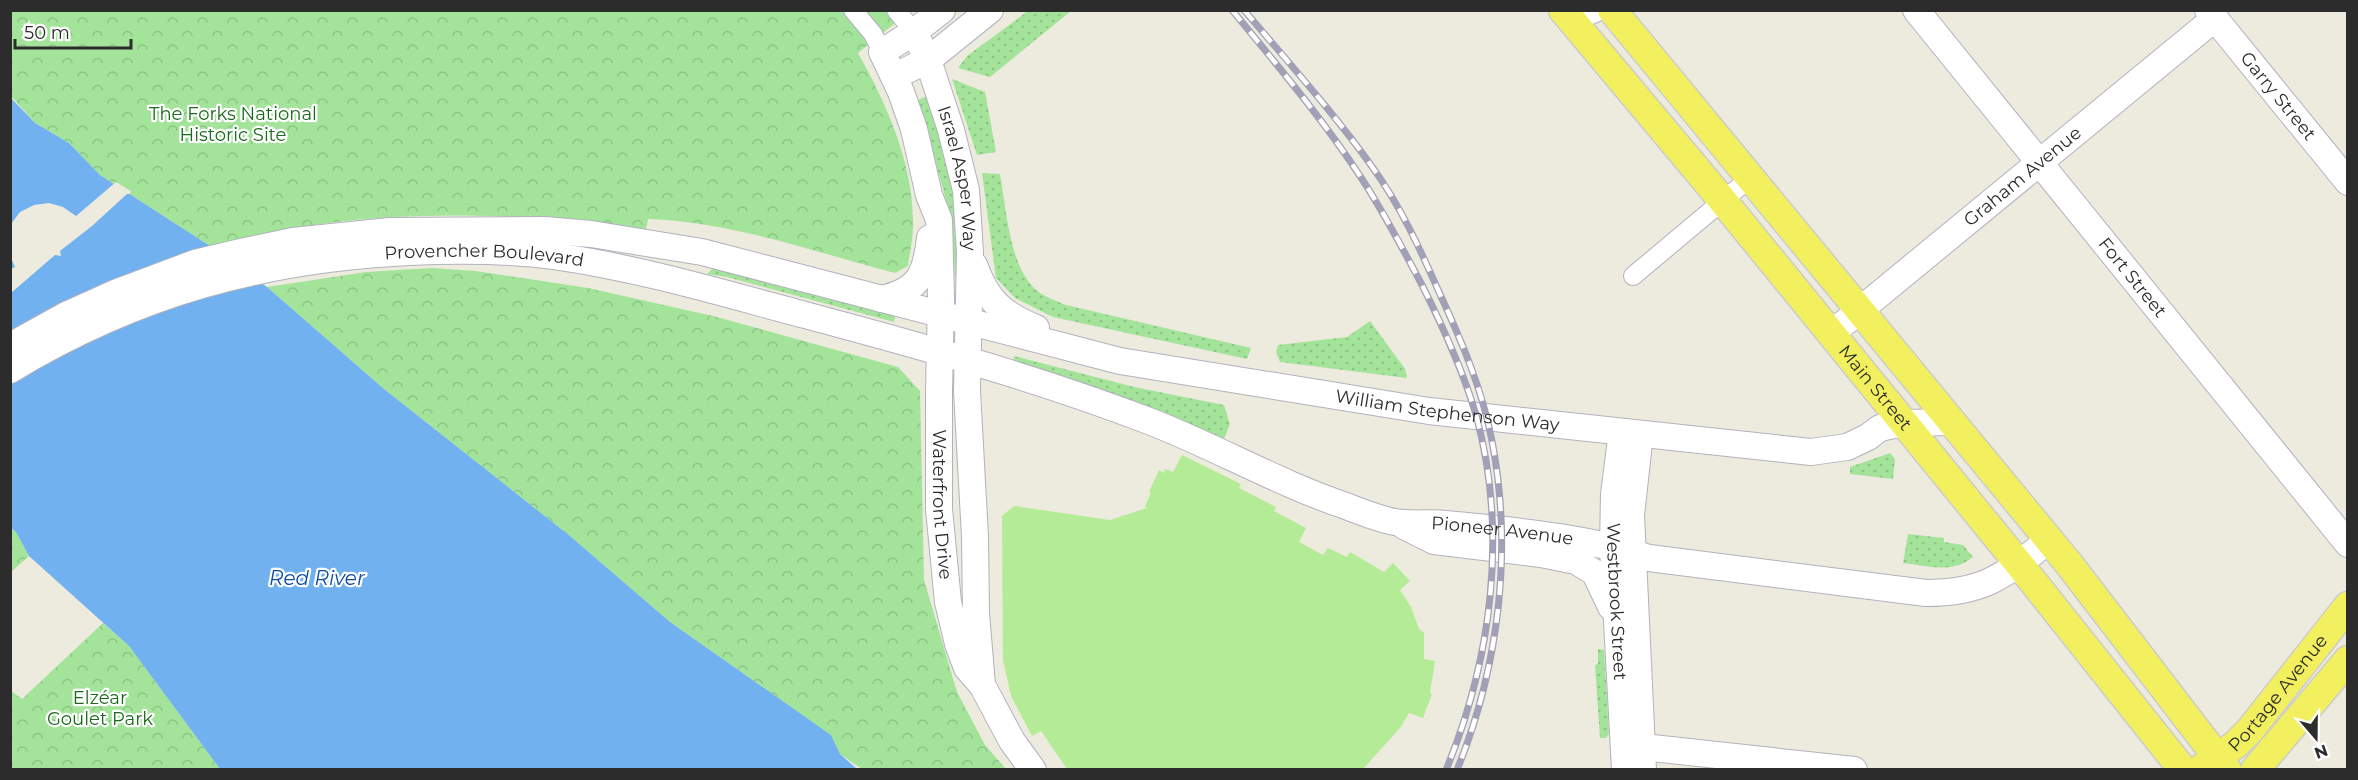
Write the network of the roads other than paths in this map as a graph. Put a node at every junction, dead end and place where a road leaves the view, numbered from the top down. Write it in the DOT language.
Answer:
graph roads {
  1 [pos="853,10"];
  2 [pos="896,10"];
  3 [pos="942,10"];
  4 [pos="990,10"];
  5 [pos="1563,10"];
  6 [pos="1576,10"];
  7 [pos="1593,10"];
  8 [pos="1612,10"];
  9 [pos="1916,10"];
  10 [pos="2211,15"];
  11 [pos="914,32"];
  12 [pos="882,52"];
  13 [pos="928,60"];
  14 [pos="895,76"];
  15 [pos="2038,163"];
  16 [pos="1750,178"];
  17 [pos="2348,182"];
  18 [pos="929,195"];
  19 [pos="1723,201"];
  20 [pos="970,253"];
  21 [pos="1633,276"];
  22 [pos="881,298"];
  23 [pos="1859,311"];
  24 [pos="941,314"];
  25 [pos="969,322"];
  26 [pos="1831,334"];
  27 [pos="10,346"];
  28 [pos="940,352"];
  29 [pos="968,361"];
  30 [pos="1120,361"];
  31 [pos="10,370"];
  32 [pos="1953,422"];
  33 [pos="1904,423"];
  34 [pos="1631,433"];
  35 [pos="1396,522"];
  36 [pos="2049,540"];
  37 [pos="2348,544"];
  38 [pos="1622,550"];
  39 [pos="2019,564"];
  40 [pos="2348,606"];
  41 [pos="1617,625"];
  42 [pos="2348,660"];
  43 [pos="982,685"];
  44 [pos="1622,724"];
  45 [pos="1643,758"];
  46 [pos="2214,766"];
  47 [pos="1033,770"];
  48 [pos="1625,770"];
  49 [pos="1854,770"];
  50 [pos="2183,770"];
  51 [pos="2255,770"];
  1 -- 12 [label="street, Israel Asper Way"];
  2 -- 11 [label="street, Israel Asper Way"];
  3 -- 11 [label="main road"];
  4 -- 13 [label="main road"];
  5 -- 19 [label="main road, Main Street"];
  6 -- 7 [label="main road"];
  8 -- 16 [label="main road, Main Street"];
  9 -- 15 [label="main road, Fort Street"];
  10 -- 15 [label="main road, Graham Avenue"];
  10 -- 17 [label="main road, Garry Street"];
  11 -- 12 [label="main road"];
  11 -- 13 [label="main road, Israel Asper Way"];
  12 -- 14 [label="main road, Israel Asper Way"];
  13 -- 14 [label="main road"];
  13 -- 20 [label="main road, Israel Asper Way"];
  14 -- 18 [label="main road, Israel Asper Way"];
  15 -- 23 [label="main road, Graham Avenue"];
  15 -- 37 [label="main road, Fort Street"];
  16 -- 19 [label="street"];
  16 -- 23 [label="main road, Main Street"];
  18 -- 22 [label="main road"];
  18 -- 24 [label="main road, Israel Asper Way"];
  19 -- 21 [label="street"];
  19 -- 26 [label="main road, Main Street"];
  20 -- 25 [label="main road, Israel Asper Way"];
  20 -- 30 [label="main road"];
  22 -- 24 [label="main road, Provencher Boulevard"];
  22 -- 27 [label="main road, Provencher Boulevard"];
  23 -- 26 [label="main road, Graham Avenue"];
  23 -- 32 [label="main road, Main Street"];
  24 -- 25 [label="main road, William Stephenson Way"];
  24 -- 28 [label="main road, Waterfront Drive"];
  25 -- 29 [label="main road, Israel Asper Way"];
  25 -- 30 [label="main road, William Stephenson Way"];
  26 -- 33 [label="main road, Main Street"];
  28 -- 29 [label="main road, Provencher Boulevard"];
  28 -- 31 [label="main road, Provencher Boulevard"];
  28 -- 43 [label="main road, Waterfront Drive"];
  29 -- 35 [label="main road, Pioneer Avenue"];
  29 -- 43 [label="main road, Waterfront Drive"];
  30 -- 34 [label="main road, William Stephenson Way"];
  32 -- 33 [label="main road, William Stephenson Way"];
  32 -- 36 [label="main road, Main Street"];
  33 -- 34 [label="main road, William Stephenson Way"];
  33 -- 39 [label="main road, Main Street"];
  34 -- 38 [label="main road, Westbrook Street"];
  35 -- 38 [label="main road, Pioneer Avenue"];
  35 -- 41 [label="main road"];
  36 -- 39 [label="main road, Pioneer Avenue"];
  36 -- 46 [label="main road, Main Street"];
  38 -- 39 [label="main road, Pioneer Avenue"];
  38 -- 41 [label="main road, Westbrook Street"];
  38 -- 45 [label="main road, Westbrook Street"];
  39 -- 50 [label="main road, Main Street"];
  40 -- 46 [label="main road, Portage Avenue"];
  41 -- 44 [label="main road, Westbrook Street"];
  42 -- 51 [label="main road, Portage Avenue"];
  43 -- 47 [label="main road, Waterfront Drive"];
  44 -- 45 [label="main road"];
  44 -- 48 [label="main road, Westbrook Street"];
  45 -- 49 [label="main road"];
}
